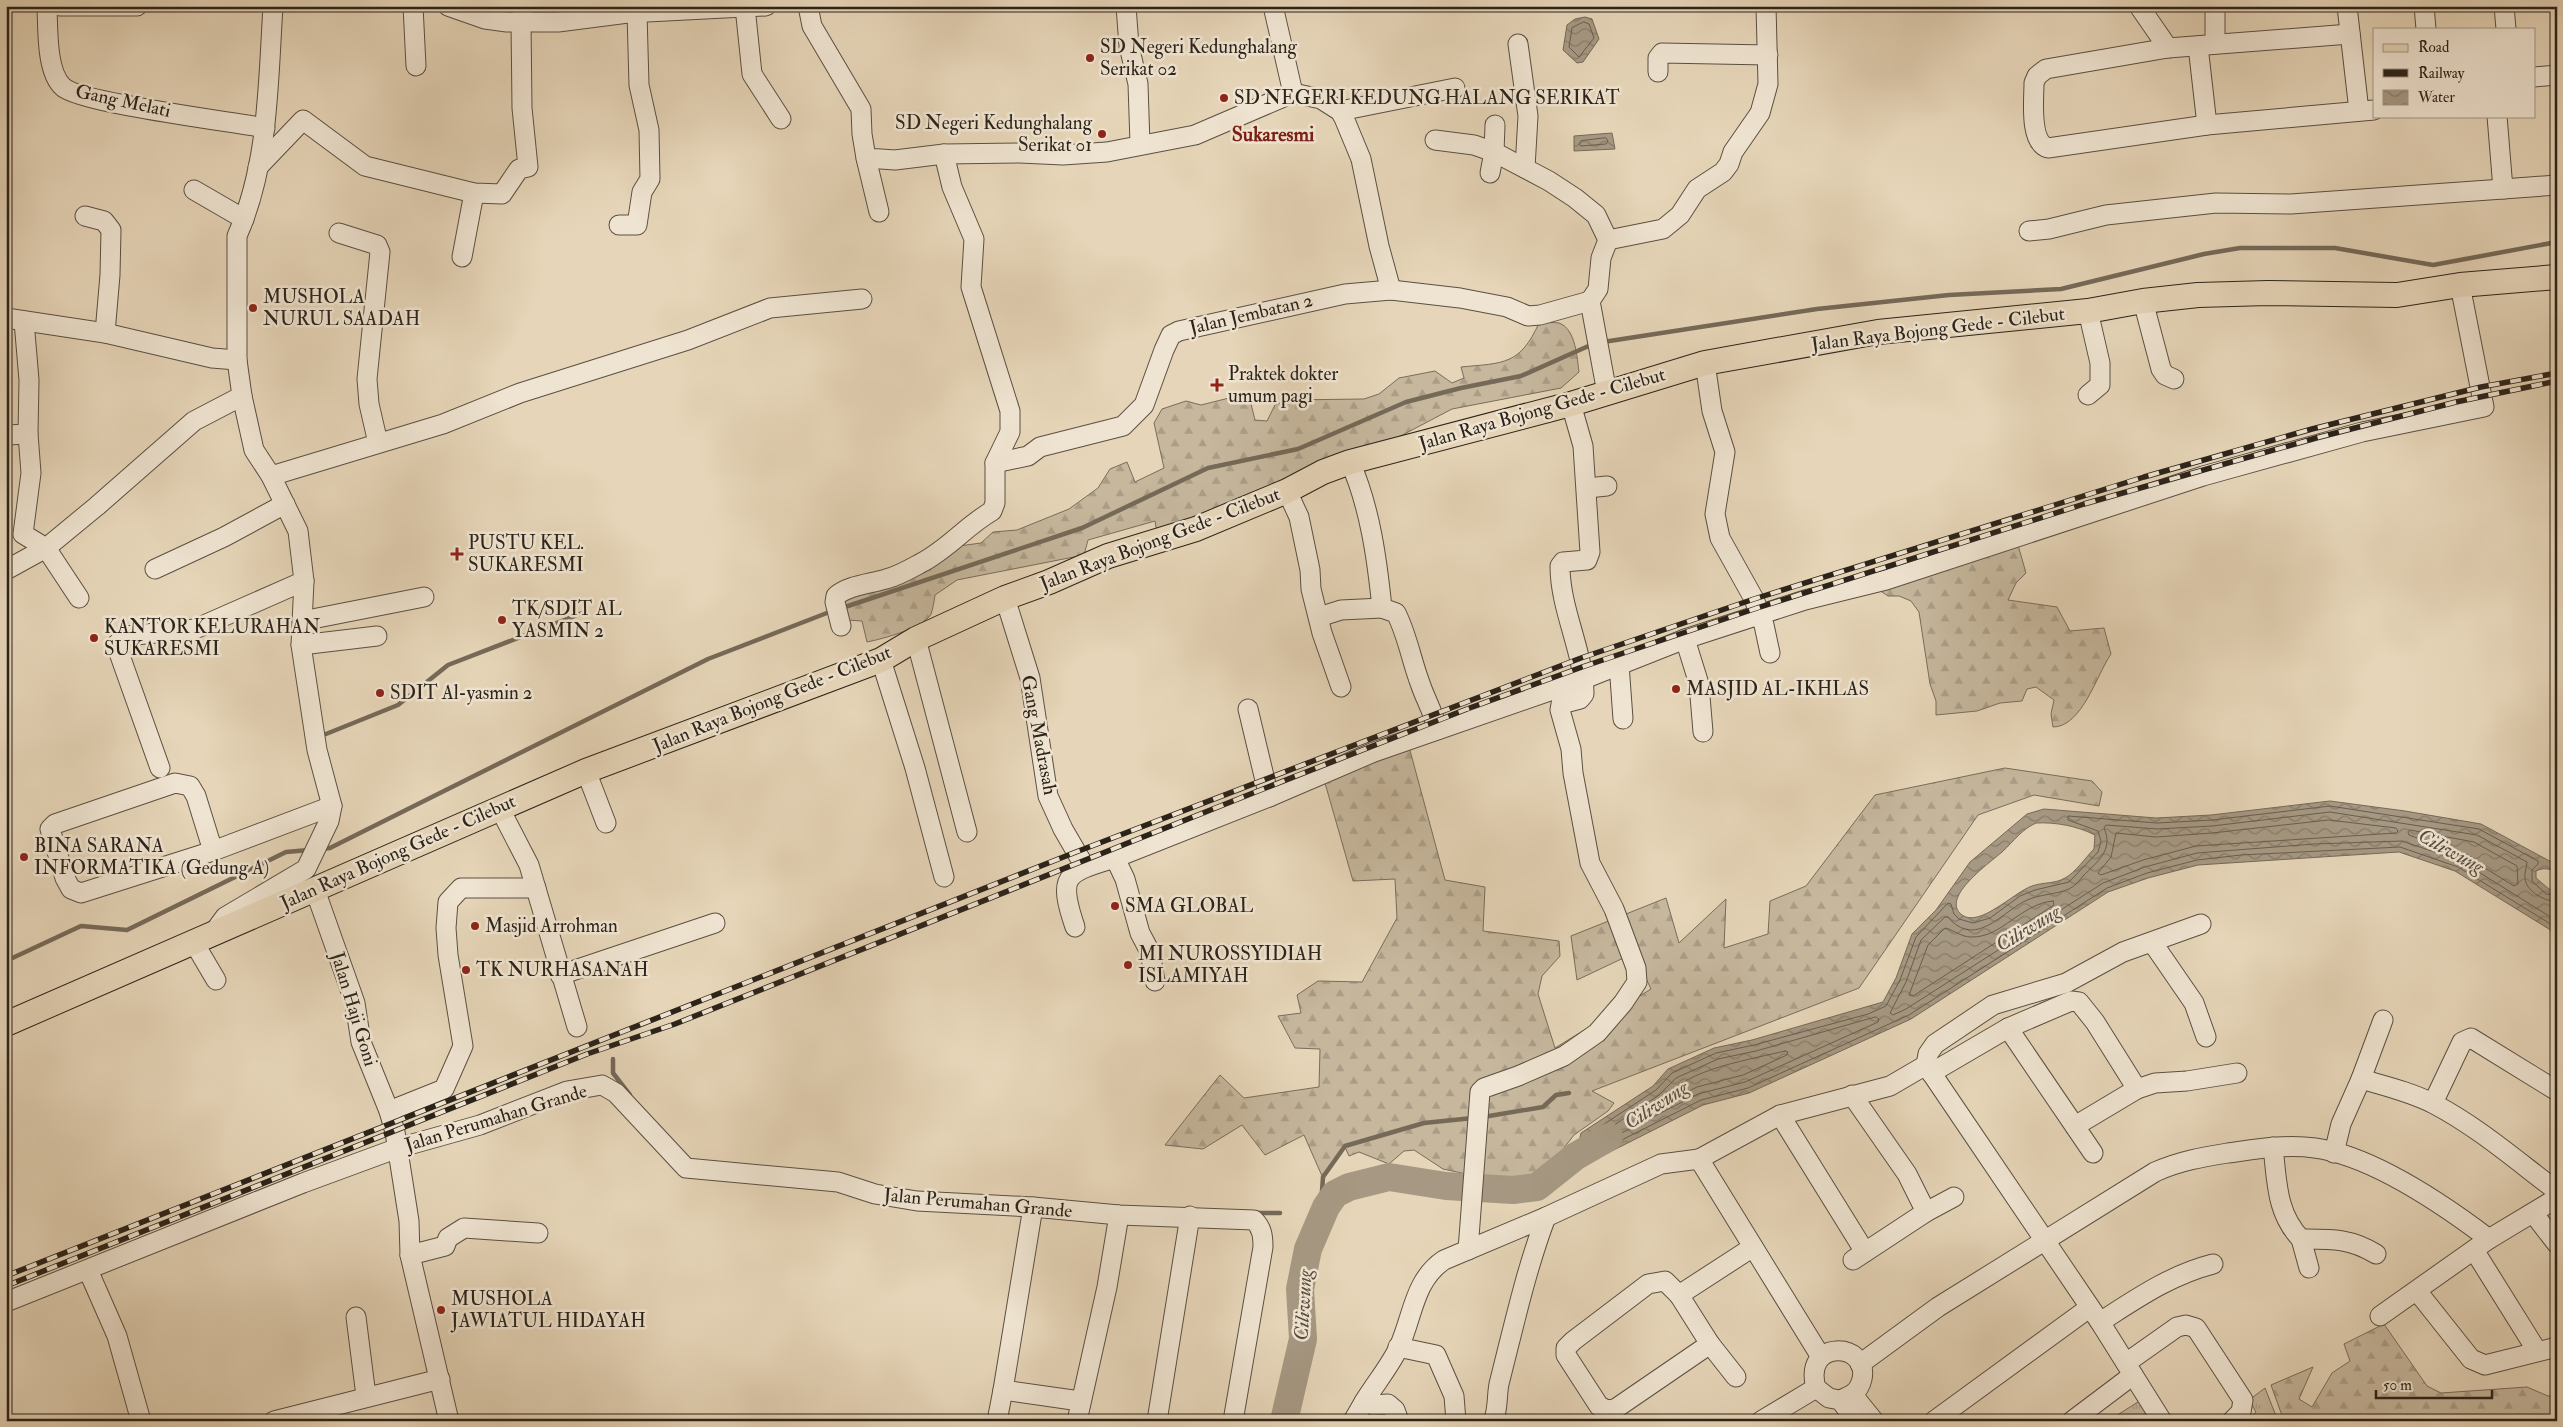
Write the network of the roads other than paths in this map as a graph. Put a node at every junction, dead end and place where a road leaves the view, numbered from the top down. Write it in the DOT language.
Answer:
graph roads {
  1 [pos="47,6"];
  2 [pos="60,6"];
  3 [pos="137,6"];
  4 [pos="273,6"];
  5 [pos="413,6"];
  6 [pos="448,6"];
  7 [pos="766,6"];
  8 [pos="808,6"];
  9 [pos="1126,6"];
  10 [pos="1273,6"];
  11 [pos="1766,6"];
  12 [pos="2139,6"];
  13 [pos="2215,6"];
  14 [pos="2347,6"];
  15 [pos="2424,6"];
  16 [pos="2504,6"];
  17 [pos="116,7"];
  18 [pos="745,7"];
  19 [pos="630,11"];
  20 [pos="522,14"];
  21 [pos="2426,28"];
  22 [pos="2506,28"];
  23 [pos="2350,34"];
  24 [pos="1518,44"];
  25 [pos="2207,45"];
  26 [pos="2168,48"];
  27 [pos="1768,55"];
  28 [pos="416,66"];
  29 [pos="1658,72"];
  30 [pos="2557,75"];
  31 [pos="2536,77"];
  32 [pos="1455,88"];
  33 [pos="1293,93"];
  34 [pos="2366,110"];
  35 [pos="1340,111"];
  36 [pos="781,118"];
  37 [pos="2497,118"];
  38 [pos="1495,125"];
  39 [pos="2207,125"];
  40 [pos="265,128"];
  41 [pos="1435,140"];
  42 [pos="1140,144"];
  43 [pos="1494,152"];
  44 [pos="944,154"];
  45 [pos="866,158"];
  46 [pos="258,167"];
  47 [pos="1524,168"];
  48 [pos="1490,173"];
  49 [pos="2557,185"];
  50 [pos="194,190"];
  51 [pos="2503,190"];
  52 [pos="474,192"];
  53 [pos="879,212"];
  54 [pos="85,216"];
  55 [pos="244,219"];
  56 [pos="619,225"];
  57 [pos="2029,231"];
  58 [pos="339,233"];
  59 [pos="1608,240"];
  60 [pos="462,257"];
  61 [pos="2557,277"];
  62 [pos="2460,285"];
  63 [pos="1391,290"];
  64 [pos="862,299"];
  65 [pos="1590,301"];
  66 [pos="2143,301"];
  67 [pos="2088,311"];
  68 [pos="15,319"];
  69 [pos="105,333"];
  70 [pos="237,360"];
  71 [pos="1705,363"];
  72 [pos="2174,379"];
  73 [pos="1606,385"];
  74 [pos="2088,395"];
  75 [pos="242,396"];
  76 [pos="1572,404"];
  77 [pos="28,434"];
  78 [pos="6,435"];
  79 [pos="378,443"];
  80 [pos="1350,462"];
  81 [pos="996,463"];
  82 [pos="271,476"];
  83 [pos="1607,486"];
  84 [pos="1587,488"];
  85 [pos="1287,491"];
  86 [pos="285,504"];
  87 [pos="46,548"];
  88 [pos="155,569"];
  89 [pos="6,570"];
  90 [pos="304,581"];
  91 [pos="424,597"];
  92 [pos="79,598"];
  93 [pos="1005,598"];
  94 [pos="1382,608"];
  95 [pos="1760,615"];
  96 [pos="1319,617"];
  97 [pos="302,621"];
  98 [pos="841,624"];
  99 [pos="377,636"];
  100 [pos="916,639"];
  101 [pos="1685,639"];
  102 [pos="301,645"];
  103 [pos="1770,653"];
  104 [pos="880,660"];
  105 [pos="1619,664"];
  106 [pos="1584,679"];
  107 [pos="1341,688"];
  108 [pos="1248,710"];
  109 [pos="1623,720"];
  110 [pos="1437,730"];
  111 [pos="1703,732"];
  112 [pos="160,768"];
  113 [pos="586,771"];
  114 [pos="1269,797"];
  115 [pos="499,807"];
  116 [pos="330,814"];
  117 [pos="606,823"];
  118 [pos="967,832"];
  119 [pos="213,851"];
  120 [pos="1115,858"];
  121 [pos="1085,867"];
  122 [pos="944,877"];
  123 [pos="311,880"];
  124 [pos="536,888"];
  125 [pos="715,923"];
  126 [pos="2201,924"];
  127 [pos="1076,926"];
  128 [pos="204,937"];
  129 [pos="2152,942"];
  130 [pos="560,975"];
  131 [pos="216,980"];
  132 [pos="1155,981"];
  133 [pos="2383,1020"];
  134 [pos="6,1024"];
  135 [pos="577,1027"];
  136 [pos="2008,1028"];
  137 [pos="2206,1037"];
  138 [pos="1929,1069"];
  139 [pos="2237,1073"];
  140 [pos="2361,1079"];
  141 [pos="2137,1089"];
  142 [pos="2557,1091"];
  143 [pos="1852,1095"];
  144 [pos="2433,1103"];
  145 [pos="389,1111"];
  146 [pos="1780,1115"];
  147 [pos="2075,1126"];
  148 [pos="2273,1146"];
  149 [pos="398,1148"];
  150 [pos="2093,1153"];
  151 [pos="2334,1153"];
  152 [pos="1699,1159"];
  153 [pos="2557,1191"];
  154 [pos="1954,1197"];
  155 [pos="2557,1198"];
  156 [pos="1033,1207"];
  157 [pos="1926,1212"];
  158 [pos="2533,1213"];
  159 [pos="1119,1215"];
  160 [pos="1190,1216"];
  161 [pos="1546,1217"];
  162 [pos="538,1233"];
  163 [pos="2301,1239"];
  164 [pos="2045,1242"];
  165 [pos="2557,1244"];
  166 [pos="2482,1245"];
  167 [pos="1753,1247"];
  168 [pos="1468,1250"];
  169 [pos="2376,1254"];
  170 [pos="410,1255"];
  171 [pos="2213,1264"];
  172 [pos="2309,1268"];
  173 [pos="88,1270"];
  174 [pos="2417,1290"];
  175 [pos="1679,1295"];
  176 [pos="6,1302"];
  177 [pos="2094,1315"];
  178 [pos="2380,1316"];
  179 [pos="356,1317"];
  180 [pos="1710,1344"];
  181 [pos="1398,1347"];
  182 [pos="2557,1347"];
  183 [pos="2537,1351"];
  184 [pos="1821,1357"];
  185 [pos="1860,1364"];
  186 [pos="2130,1369"];
  187 [pos="1736,1377"];
  188 [pos="440,1379"];
  189 [pos="1816,1388"];
  190 [pos="1003,1390"];
  191 [pos="366,1396"];
  192 [pos="1847,1397"];
  193 [pos="1080,1401"];
  194 [pos="1364,1402"];
  195 [pos="142,1421"];
  196 [pos="274,1421"];
  197 [pos="449,1421"];
  198 [pos="997,1421"];
  199 [pos="1076,1421"];
  200 [pos="1157,1421"];
  201 [pos="1233,1421"];
  202 [pos="1353,1421"];
  203 [pos="1399,1421"];
  204 [pos="1456,1421"];
  205 [pos="1493,1421"];
  206 [pos="1761,1421"];
  207 [pos="1856,1421"];
  208 [pos="1874,1421"];
  209 [pos="1934,1421"];
  210 [pos="2072,1421"];
  211 [pos="2162,1421"];
  212 [pos="2232,1421"];
  1 -- 40 [label="street, Gang Melati"];
  2 -- 17 [label="street"];
  3 -- 17 [label="street"];
  4 -- 40 [label="street"];
  5 -- 28 [label="street"];
  6 -- 20 [label="street"];
  7 -- 18 [label="street"];
  8 -- 45 [label="street"];
  9 -- 42 [label="street"];
  10 -- 33 [label="street"];
  11 -- 27 [label="street"];
  12 -- 26 [label="street"];
  13 -- 25 [label="street"];
  14 -- 23 [label="street"];
  15 -- 21 [label="street"];
  16 -- 22 [label="street"];
  18 -- 19 [label="street"];
  18 -- 36 [label="street"];
  19 -- 20 [label="street"];
  19 -- 56 [label="street"];
  20 -- 52 [label="street"];
  23 -- 25 [label="street"];
  23 -- 34 [label="street"];
  24 -- 47 [label="street"];
  25 -- 26 [label="street"];
  25 -- 39 [label="street"];
  26 -- 39 [label="street"];
  27 -- 29 [label="street"];
  27 -- 59 [label="street"];
  30 -- 31 [label="street"];
  32 -- 35 [label="street"];
  33 -- 35 [label="street"];
  33 -- 42 [label="street"];
  34 -- 39 [label="street"];
  35 -- 63 [label="street"];
  37 -- 51 [label="street"];
  38 -- 43 [label="street"];
  40 -- 46 [label="street"];
  41 -- 43 [label="street"];
  42 -- 44 [label="street"];
  43 -- 47 [label="street"];
  43 -- 48 [label="street"];
  44 -- 45 [label="street"];
  44 -- 81 [label="street"];
  45 -- 53 [label="street"];
  46 -- 52 [label="street"];
  46 -- 55 [label="street"];
  47 -- 59 [label="street"];
  49 -- 51 [label="street"];
  50 -- 55 [label="street"];
  51 -- 57 [label="street"];
  52 -- 60 [label="street"];
  54 -- 69 [label="street"];
  55 -- 70 [label="street"];
  58 -- 79 [label="street"];
  59 -- 65 [label="street"];
  61 -- 62 [label="main road, Jalan Raya Bojong Gede - Cilebut"];
  62 -- 66 [label="main road, Jalan Raya Bojong Gede - Cilebut"];
  62 -- 95 [label="street"];
  63 -- 65 [label="street, Jalan Jembatan 2"];
  63 -- 81 [label="street, Jalan Jembatan 2"];
  64 -- 79 [label="street"];
  65 -- 73 [label="street"];
  66 -- 67 [label="main road, Jalan Raya Bojong Gede - Cilebut"];
  66 -- 72 [label="street"];
  67 -- 71 [label="main road, Jalan Raya Bojong Gede - Cilebut"];
  67 -- 74 [label="street"];
  68 -- 69 [label="street"];
  68 -- 77 [label="street"];
  69 -- 70 [label="street"];
  70 -- 75 [label="street"];
  71 -- 73 [label="main road, Jalan Raya Bojong Gede - Cilebut"];
  71 -- 95 [label="street"];
  73 -- 76 [label="main road, Jalan Raya Bojong Gede - Cilebut"];
  75 -- 82 [label="street"];
  75 -- 87 [label="street"];
  76 -- 80 [label="main road, Jalan Raya Bojong Gede - Cilebut"];
  76 -- 84 [label="street"];
  77 -- 78 [label="street"];
  77 -- 87 [label="street"];
  79 -- 82 [label="street"];
  80 -- 85 [label="main road, Jalan Raya Bojong Gede - Cilebut"];
  80 -- 94 [label="street"];
  81 -- 98 [label="street"];
  82 -- 86 [label="street"];
  83 -- 84 [label="street"];
  84 -- 106 [label="street"];
  85 -- 93 [label="main road, Jalan Raya Bojong Gede - Cilebut"];
  85 -- 96 [label="street"];
  86 -- 88 [label="street"];
  86 -- 90 [label="street"];
  87 -- 89 [label="street"];
  87 -- 92 [label="street"];
  90 -- 97 [label="street"];
  90 -- 112 [label="street"];
  91 -- 97 [label="street"];
  93 -- 100 [label="main road, Jalan Raya Bojong Gede - Cilebut"];
  93 -- 121 [label="street, Gang Madrasah"];
  94 -- 96 [label="street"];
  94 -- 110 [label="street"];
  95 -- 101 [label="street"];
  95 -- 103 [label="street"];
  96 -- 107 [label="street"];
  97 -- 102 [label="street"];
  99 -- 102 [label="street"];
  100 -- 104 [label="main road, Jalan Raya Bojong Gede - Cilebut"];
  100 -- 118 [label="street"];
  101 -- 105 [label="street"];
  101 -- 111 [label="street"];
  102 -- 116 [label="street"];
  104 -- 113 [label="main road, Jalan Raya Bojong Gede - Cilebut"];
  104 -- 122 [label="street"];
  105 -- 106 [label="street"];
  105 -- 109 [label="street"];
  106 -- 110 [label="street"];
  106 -- 168 [label="street"];
  108 -- 114 [label="street"];
  110 -- 114 [label="street"];
  113 -- 115 [label="main road, Jalan Raya Bojong Gede - Cilebut"];
  113 -- 117 [label="street"];
  114 -- 120 [label="street"];
  115 -- 123 [label="main road, Jalan Raya Bojong Gede - Cilebut"];
  115 -- 124 [label="street"];
  116 -- 119 [label="street"];
  116 -- 123 [label="street"];
  119 -- 119 [label="street"];
  120 -- 121 [label="street"];
  120 -- 132 [label="street"];
  121 -- 127 [label="street"];
  123 -- 128 [label="main road, Jalan Raya Bojong Gede - Cilebut"];
  123 -- 145 [label="street, Jalan Haji Goni"];
  124 -- 130 [label="street"];
  124 -- 145 [label="street"];
  125 -- 130 [label="street"];
  126 -- 129 [label="street"];
  128 -- 131 [label="street"];
  128 -- 134 [label="main road, Jalan Raya Bojong Gede - Cilebut"];
  129 -- 137 [label="street"];
  129 -- 138 [label="street"];
  130 -- 135 [label="street"];
  133 -- 140 [label="street"];
  136 -- 138 [label="street"];
  136 -- 141 [label="street"];
  136 -- 147 [label="street"];
  138 -- 143 [label="street"];
  138 -- 164 [label="street"];
  139 -- 141 [label="street"];
  140 -- 144 [label="street"];
  140 -- 151 [label="street"];
  141 -- 147 [label="street"];
  142 -- 144 [label="street"];
  143 -- 146 [label="street"];
  143 -- 157 [label="street"];
  144 -- 153 [label="street"];
  145 -- 149 [label="street, Jalan Haji Goni"];
  146 -- 152 [label="street"];
  146 -- 157 [label="street"];
  147 -- 150 [label="street"];
  148 -- 151 [label="street"];
  148 -- 163 [label="street"];
  148 -- 164 [label="street"];
  149 -- 156 [label="street, Jalan Perumahan Grande"];
  149 -- 170 [label="street, Jalan Haji Goni"];
  149 -- 173 [label="street, Jalan Perumahan Grande"];
  151 -- 166 [label="street"];
  152 -- 161 [label="street"];
  152 -- 167 [label="street"];
  154 -- 157 [label="street"];
  155 -- 158 [label="street"];
  156 -- 159 [label="street, Jalan Perumahan Grande"];
  156 -- 190 [label="street"];
  158 -- 165 [label="street"];
  158 -- 166 [label="street"];
  159 -- 160 [label="street, Jalan Perumahan Grande"];
  159 -- 193 [label="street"];
  160 -- 200 [label="street"];
  160 -- 201 [label="street, Jalan Perumahan Grande"];
  161 -- 168 [label="street"];
  161 -- 205 [label="street"];
  162 -- 170 [label="street"];
  163 -- 169 [label="street"];
  163 -- 172 [label="street"];
  164 -- 177 [label="street"];
  164 -- 185 [label="street"];
  166 -- 174 [label="street"];
  166 -- 183 [label="street"];
  167 -- 175 [label="street"];
  167 -- 184 [label="street"];
  168 -- 181 [label="street"];
  170 -- 188 [label="street, Jalan Haji Goni"];
  171 -- 177 [label="street"];
  173 -- 176 [label="street, Jalan Perumahan Grande"];
  173 -- 195 [label="street"];
  174 -- 178 [label="street"];
  174 -- 183 [label="street"];
  175 -- 180 [label="street"];
  175 -- 180 [label="street"];
  177 -- 186 [label="street"];
  177 -- 209 [label="street"];
  179 -- 191 [label="street"];
  180 -- 187 [label="street"];
  181 -- 194 [label="street"];
  181 -- 204 [label="street"];
  182 -- 183 [label="street"];
  184 -- 185 [label="street"];
  184 -- 189 [label="street"];
  185 -- 192 [label="street"];
  186 -- 210 [label="street"];
  186 -- 211 [label="street"];
  186 -- 212 [label="street"];
  188 -- 191 [label="street"];
  188 -- 197 [label="street, Jalan Haji Goni"];
  189 -- 192 [label="street"];
  189 -- 206 [label="street"];
  190 -- 193 [label="street"];
  190 -- 198 [label="street"];
  191 -- 196 [label="street"];
  192 -- 207 [label="street"];
  192 -- 208 [label="street"];
  193 -- 199 [label="street"];
  194 -- 202 [label="street"];
  194 -- 203 [label="street"];
}
